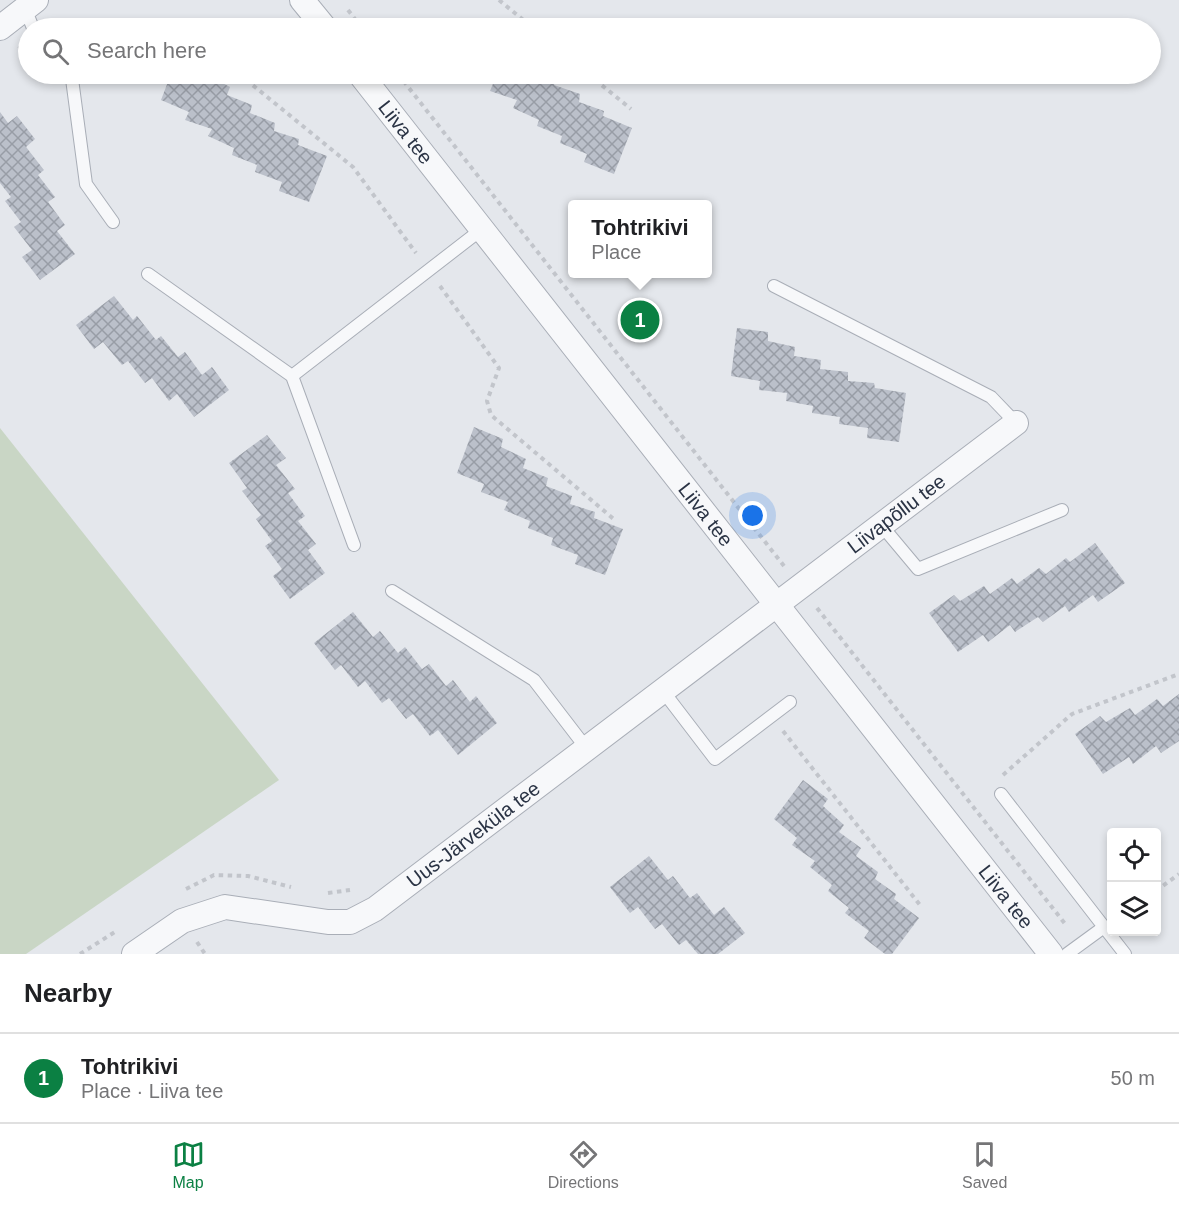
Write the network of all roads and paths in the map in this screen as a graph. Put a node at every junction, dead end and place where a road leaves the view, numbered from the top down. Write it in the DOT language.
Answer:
graph roads {
  1 [pos="302,0"];
  2 [pos="499,0"];
  3 [pos="346,7"];
  4 [pos="28,9"];
  5 [pos="317,18"];
  6 [pos="354,18"];
  7 [pos="521,18"];
  8 [pos="0,28"];
  9 [pos="73,84"];
  10 [pos="251,84"];
  11 [pos="368,84"];
  12 [pos="406,84"];
  13 [pos="600,84"];
  14 [pos="631,109"];
  15 [pos="112,222"];
  16 [pos="482,229"];
  17 [pos="429,270"];
  18 [pos="148,274"];
  19 [pos="774,286"];
  20 [pos="292,376"];
  21 [pos="1016,423"];
  22 [pos="1062,510"];
  23 [pos="616,521"];
  24 [pos="882,526"];
  25 [pos="354,544"];
  26 [pos="801,588"];
  27 [pos="392,591"];
  28 [pos="777,605"];
  29 [pos="1179,674"];
  30 [pos="663,692"];
  31 [pos="790,702"];
  32 [pos="771,716"];
  33 [pos="587,749"];
  34 [pos="1001,794"];
  35 [pos="1179,873"];
  36 [pos="1161,887"];
  37 [pos="359,888"];
  38 [pos="297,889"];
  39 [pos="324,893"];
  40 [pos="177,894"];
  41 [pos="920,905"];
  42 [pos="128,924"];
  43 [pos="1104,927"];
  44 [pos="1081,944"];
  45 [pos="80,954"];
  46 [pos="134,954"];
  47 [pos="1051,954"];
  48 [pos="1067,954"];
  49 [pos="1125,954"];
  1 -- 5 [label="street"];
  2 -- 7 [label="path"];
  3 -- 6 [label="path"];
  4 -- 8 [label="street"];
  9 -- 15 [label="lane"];
  10 -- 17 [label="path"];
  11 -- 16 [label="street, Liiva tee"];
  12 -- 26 [label="path"];
  13 -- 14 [label="path"];
  16 -- 17 [label="lane"];
  16 -- 28 [label="street, Liiva tee"];
  17 -- 20 [label="lane"];
  17 -- 23 [label="path"];
  18 -- 20 [label="lane"];
  19 -- 21 [label="lane"];
  20 -- 25 [label="lane"];
  21 -- 24 [label="street, Liivapõllu tee"];
  22 -- 24 [label="lane"];
  24 -- 26 [label="street, Liivapõllu tee"];
  26 -- 28 [label="street, Liivapõllu tee"];
  26 -- 44 [label="path"];
  27 -- 33 [label="lane"];
  28 -- 30 [label="street, Uus-Järveküla tee"];
  28 -- 47 [label="street, Liiva tee"];
  29 -- 34 [label="path"];
  30 -- 32 [label="lane"];
  30 -- 33 [label="street, Uus-Järveküla tee"];
  31 -- 32 [label="lane"];
  32 -- 41 [label="path"];
  33 -- 46 [label="street, Uus-Järveküla tee"];
  34 -- 43 [label="lane"];
  35 -- 36 [label="path"];
  37 -- 39 [label="path"];
  38 -- 40 [label="path"];
  42 -- 45 [label="path"];
  43 -- 44 [label="lane"];
  43 -- 49 [label="lane"];
  44 -- 48 [label="lane"];
}
